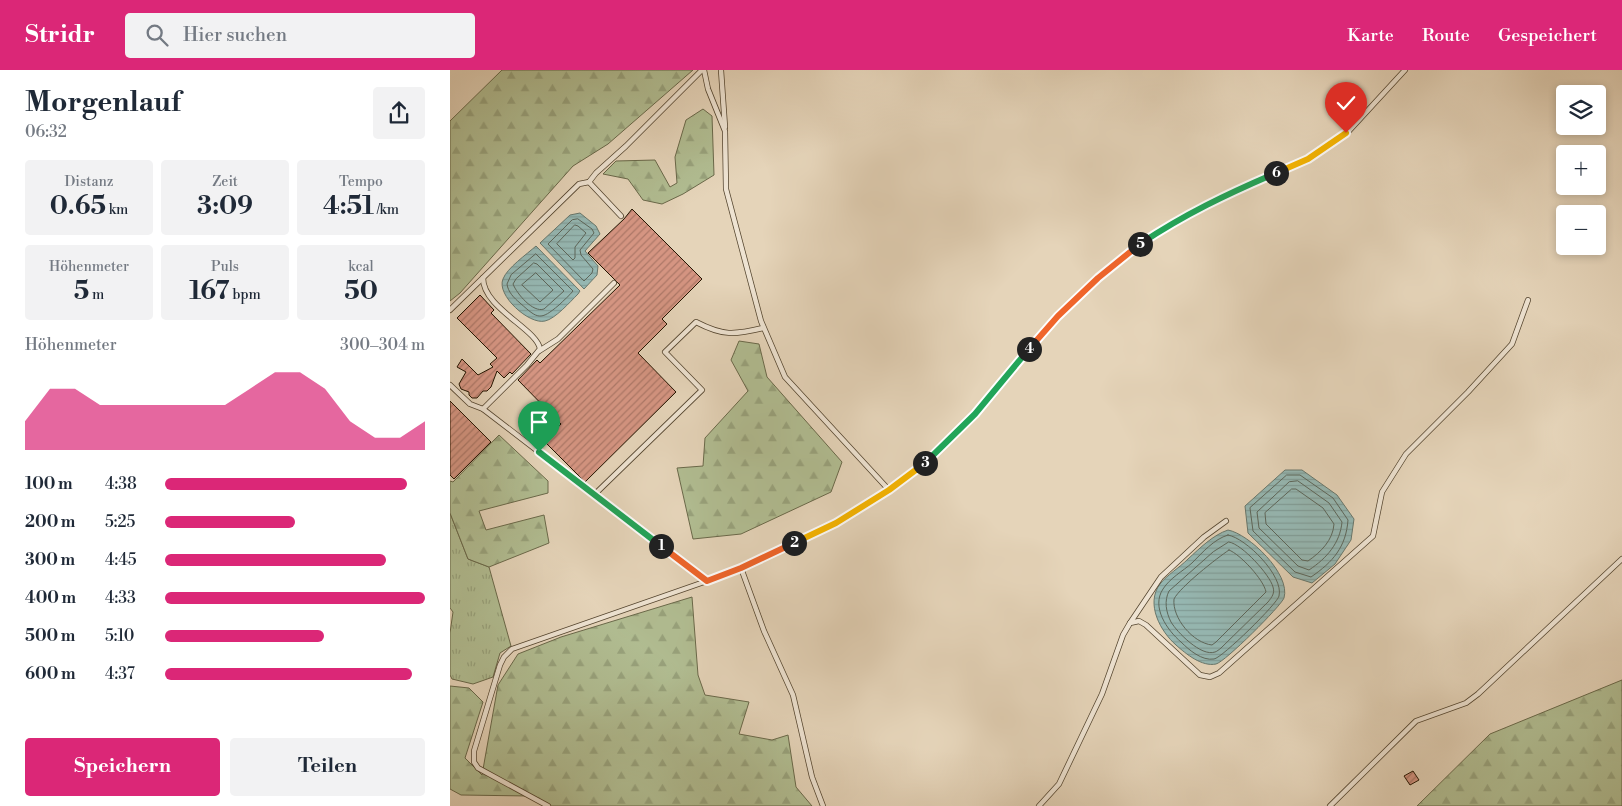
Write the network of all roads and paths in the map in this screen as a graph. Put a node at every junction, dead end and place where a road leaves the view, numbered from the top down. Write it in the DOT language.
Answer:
graph roads {
  1 [pos="703,70"];
  2 [pos="720,70"];
  3 [pos="1405,70"];
  4 [pos="725,131"];
  5 [pos="588,182"];
  6 [pos="621,216"];
  7 [pos="483,278"];
  8 [pos="614,283"];
  9 [pos="1528,300"];
  10 [pos="450,310"];
  11 [pos="763,328"];
  12 [pos="539,351"];
  13 [pos="450,385"];
  14 [pos="483,409"];
  15 [pos="889,490"];
  16 [pos="594,495"];
  17 [pos="1226,521"];
  18 [pos="1622,559"];
  19 [pos="741,568"];
  20 [pos="707,581"];
  21 [pos="1130,623"];
  22 [pos="548,806"];
  23 [pos="823,806"];
  24 [pos="1039,806"];
  25 [pos="1330,806"];
  1 -- 4 [label="lane"];
  1 -- 5 [label="lane"];
  2 -- 4 [label="lane"];
  3 -- 15 [label="lane"];
  4 -- 11 [label="lane"];
  5 -- 6 [label="lane"];
  5 -- 7 [label="lane"];
  7 -- 10 [label="lane"];
  7 -- 12 [label="lane"];
  8 -- 12 [label="lane"];
  9 -- 21 [label="lane"];
  11 -- 15 [label="lane"];
  11 -- 16 [label="lane"];
  12 -- 14 [label="lane"];
  13 -- 14 [label="lane"];
  14 -- 16 [label="lane"];
  15 -- 19 [label="lane"];
  16 -- 20 [label="lane"];
  17 -- 21 [label="lane"];
  18 -- 25 [label="lane"];
  19 -- 20 [label="lane"];
  19 -- 23 [label="lane"];
  20 -- 22 [label="lane"];
  21 -- 24 [label="lane"];
}
